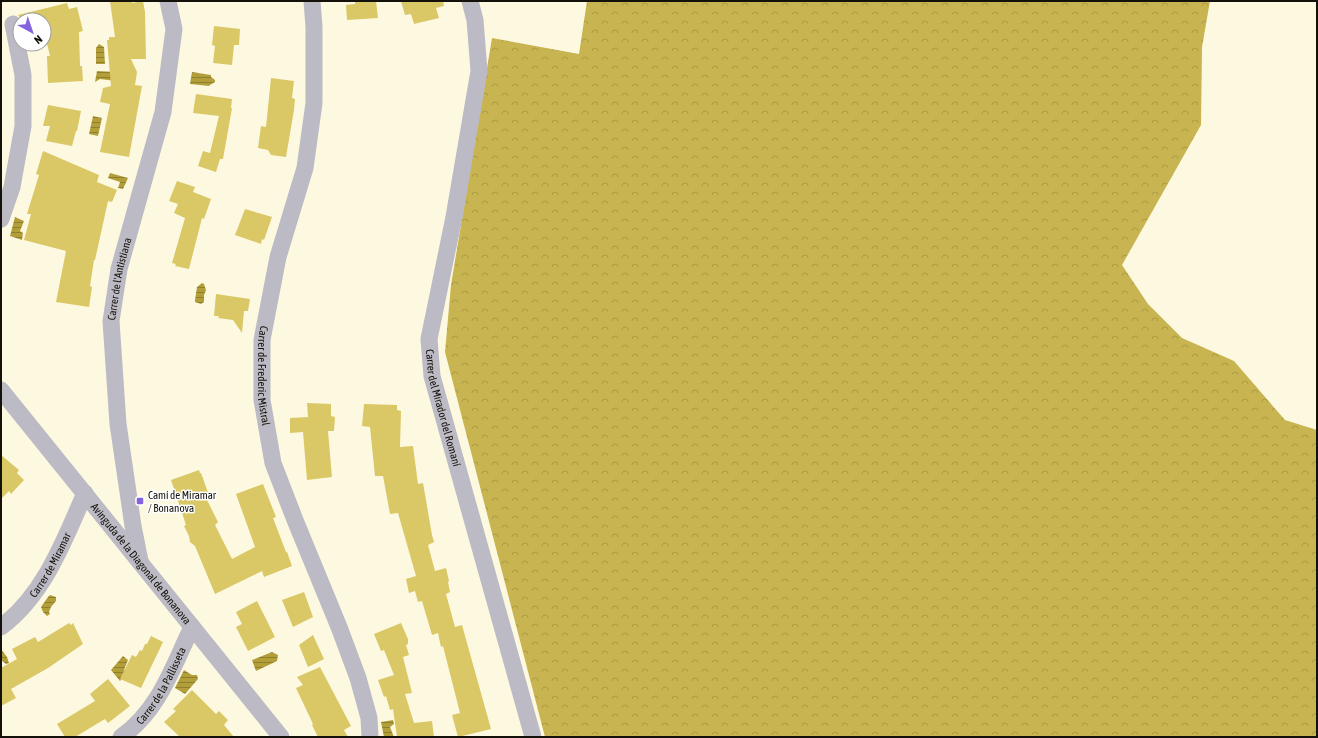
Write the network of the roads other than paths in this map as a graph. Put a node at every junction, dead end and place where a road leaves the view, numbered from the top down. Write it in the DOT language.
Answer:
graph roads {
  1 [pos="168,1"];
  2 [pos="312,1"];
  3 [pos="470,1"];
  4 [pos="18,52"];
  5 [pos="1,219"];
  6 [pos="1,390"];
  7 [pos="85,493"];
  8 [pos="140,561"];
  9 [pos="1,627"];
  10 [pos="192,627"];
  11 [pos="121,737"];
  12 [pos="281,737"];
  13 [pos="370,737"];
  14 [pos="533,737"];
  1 -- 8 [label="street, Carrer de l'Antistiana"];
  2 -- 13 [label="street, Carrer de Frederic Mistral"];
  3 -- 14 [label="street, Carrer del Mirador del Romaní"];
  4 -- 5 [label="street"];
  6 -- 7 [label="street, Avinguda de la Diagonal de Bonanova"];
  7 -- 8 [label="street, Avinguda de la Diagonal de Bonanova"];
  7 -- 9 [label="street, Carrer de Miramar"];
  8 -- 10 [label="street, Avinguda de la Diagonal de Bonanova"];
  10 -- 11 [label="street, Carrer de la Pallisseta"];
  10 -- 12 [label="street, Avinguda de la Diagonal de Bonanova"];
}
